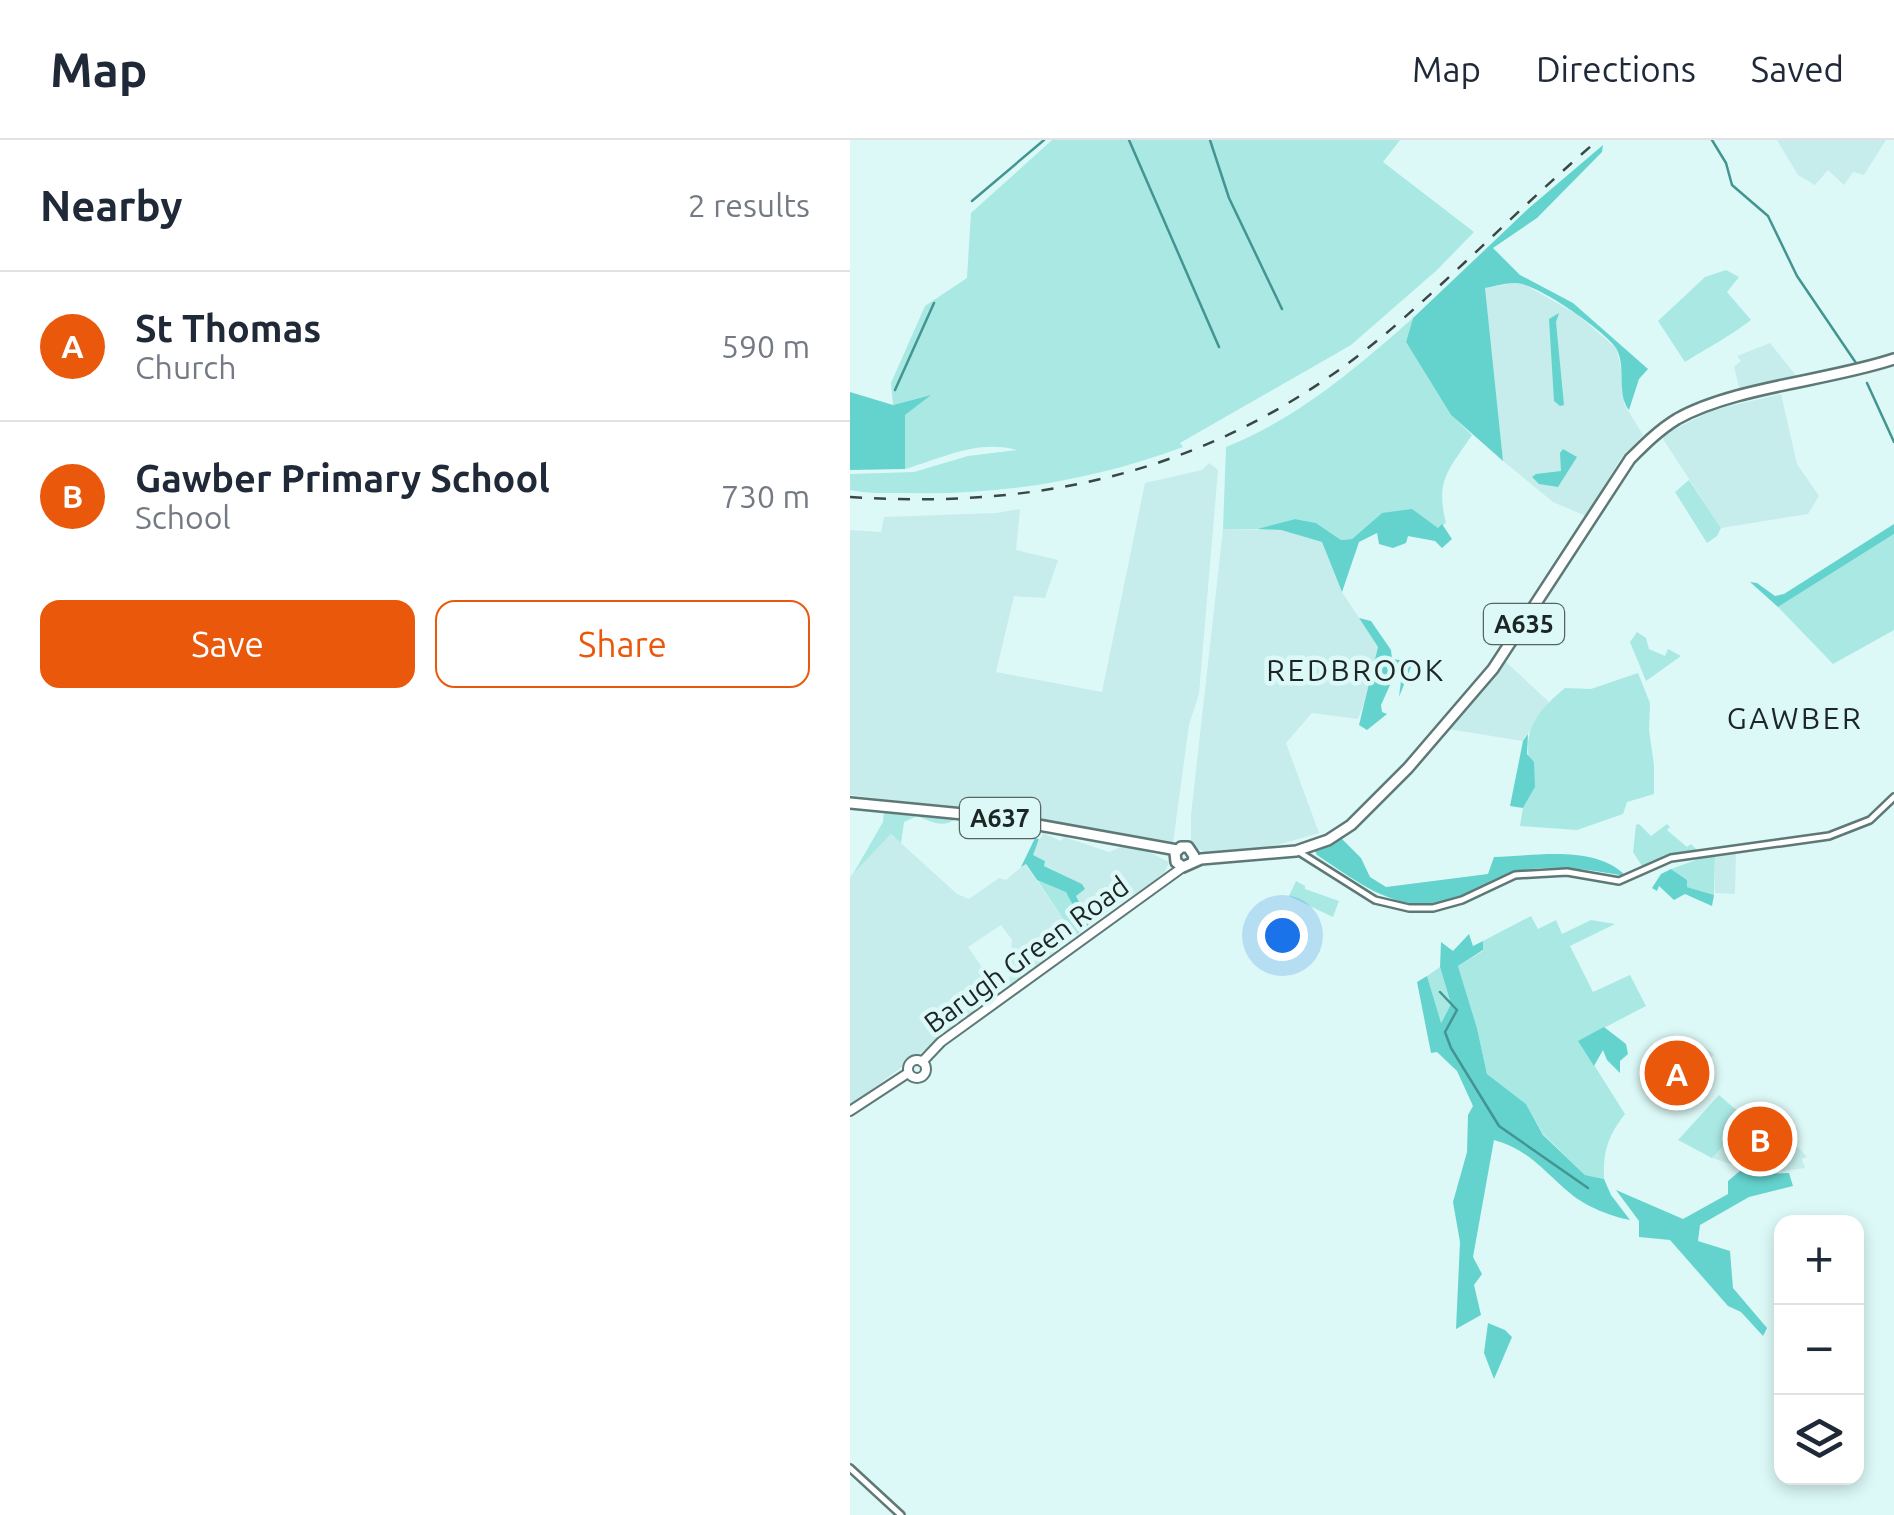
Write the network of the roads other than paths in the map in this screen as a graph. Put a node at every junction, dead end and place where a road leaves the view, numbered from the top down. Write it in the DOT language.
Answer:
graph roads {
  1 [pos="1894,358"];
  2 [pos="1894,798"];
  3 [pos="850,804"];
  4 [pos="1296,851"];
  5 [pos="1193,856"];
  6 [pos="1177,858"];
  7 [pos="850,1111"];
  8 [pos="850,1468"];
  9 [pos="902,1515"];
  1 -- 4 [label="highway, A635"];
  2 -- 4 [label="street"];
  3 -- 6 [label="highway, A637"];
  4 -- 5 [label="highway, A635"];
  5 -- 6 [label="highway, A635"];
  5 -- 6 [label="highway, A635"];
  6 -- 7 [label="main road, Barugh Green Road / A635"];
  8 -- 9 [label="street"];
}
